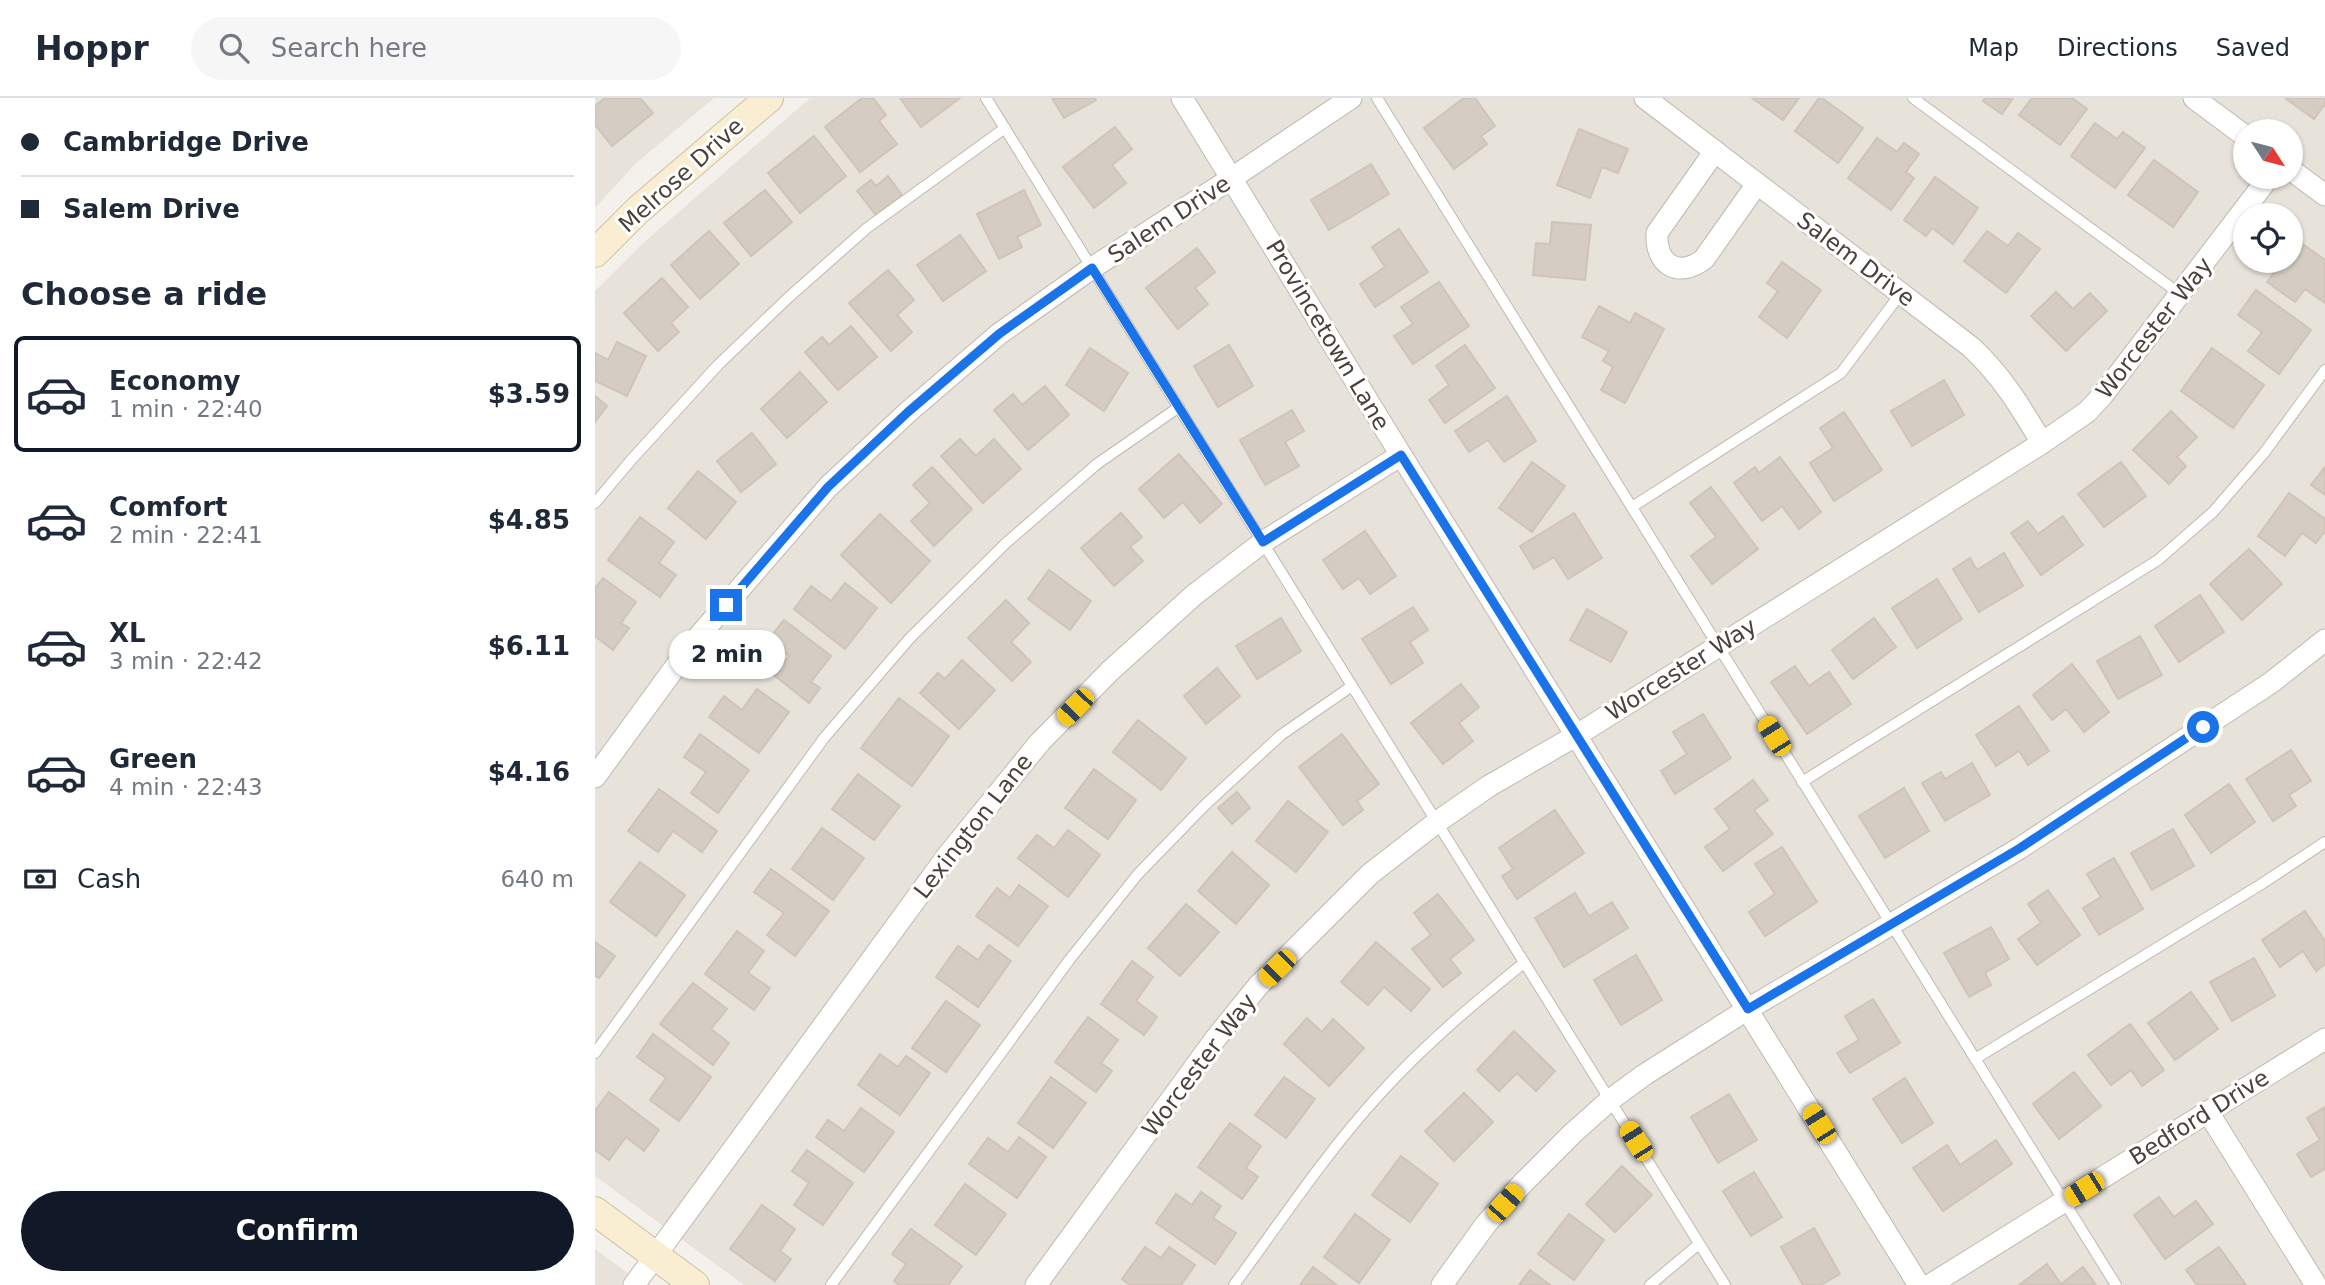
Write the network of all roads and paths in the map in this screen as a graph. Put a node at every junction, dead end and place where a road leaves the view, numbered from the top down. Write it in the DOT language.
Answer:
graph roads {
  1 [pos="768,98"];
  2 [pos="986,98"];
  3 [pos="1182,98"];
  4 [pos="1351,98"];
  5 [pos="1377,98"];
  6 [pos="1645,98"];
  7 [pos="1913,98"];
  8 [pos="2194,98"];
  9 [pos="2233,127"];
  10 [pos="1005,128"];
  11 [pos="1715,151"];
  12 [pos="1232,178"];
  13 [pos="2303,179"];
  14 [pos="1757,184"];
  15 [pos="2260,189"];
  16 [pos="2325,195"];
  17 [pos="595,253"];
  18 [pos="1092,268"];
  19 [pos="1901,293"];
  20 [pos="2180,294"];
  21 [pos="2325,370"];
  22 [pos="1178,407"];
  23 [pos="2042,443"];
  24 [pos="1401,455"];
  25 [pos="595,503"];
  26 [pos="1632,507"];
  27 [pos="1263,542"];
  28 [pos="2325,639"];
  29 [pos="1718,646"];
  30 [pos="1352,685"];
  31 [pos="1577,734"];
  32 [pos="595,777"];
  33 [pos="1802,782"];
  34 [pos="1437,822"];
  35 [pos="2325,842"];
  36 [pos="1891,924"];
  37 [pos="1524,963"];
  38 [pos="1748,1009"];
  39 [pos="2325,1039"];
  40 [pos="595,1053"];
  41 [pos="1975,1059"];
  42 [pos="1610,1100"];
  43 [pos="2207,1112"];
  44 [pos="2064,1202"];
  45 [pos="595,1212"];
  46 [pos="1699,1244"];
  47 [pos="656,1256"];
  48 [pos="634,1285"];
  49 [pos="695,1285"];
  50 [pos="831,1285"];
  51 [pos="1036,1285"];
  52 [pos="1234,1285"];
  53 [pos="1442,1285"];
  54 [pos="1650,1285"];
  55 [pos="1725,1285"];
  56 [pos="1919,1285"];
  57 [pos="1930,1285"];
  58 [pos="2116,1285"];
  59 [pos="2316,1285"];
  1 -- 17 [label="street, Melrose Drive"];
  2 -- 10 [label="lane"];
  3 -- 12 [label="street, Provincetown Lane"];
  4 -- 12 [label="street, Salem Drive"];
  5 -- 26 [label="lane"];
  6 -- 11 [label="street, Salem Drive"];
  7 -- 20 [label="lane"];
  8 -- 9 [label="street"];
  10 -- 18 [label="lane"];
  10 -- 25 [label="lane"];
  11 -- 14 [label="street, Salem Drive"];
  11 -- 14 [label="street"];
  12 -- 18 [label="street, Salem Drive"];
  12 -- 24 [label="street, Provincetown Lane"];
  13 -- 16 [label="street"];
  14 -- 19 [label="street, Salem Drive"];
  15 -- 20 [label="street, Worcester Way"];
  18 -- 22 [label="lane"];
  18 -- 32 [label="street, Salem Drive"];
  19 -- 23 [label="street, Salem Drive"];
  19 -- 26 [label="lane"];
  20 -- 23 [label="street, Worcester Way"];
  21 -- 33 [label="lane"];
  22 -- 27 [label="lane"];
  22 -- 40 [label="lane"];
  23 -- 29 [label="street, Worcester Way"];
  24 -- 27 [label="street, Lexington Lane"];
  24 -- 31 [label="street, Provincetown Lane"];
  26 -- 29 [label="lane"];
  27 -- 30 [label="lane"];
  27 -- 47 [label="street, Lexington Lane"];
  28 -- 36 [label="street"];
  29 -- 31 [label="street, Worcester Way"];
  29 -- 33 [label="lane"];
  30 -- 34 [label="lane"];
  30 -- 50 [label="lane"];
  31 -- 34 [label="street, Worcester Way"];
  31 -- 38 [label="street, Provincetown Lane"];
  33 -- 36 [label="lane"];
  34 -- 37 [label="lane"];
  34 -- 51 [label="street, Worcester Way"];
  35 -- 41 [label="lane"];
  36 -- 38 [label="street"];
  36 -- 41 [label="lane"];
  37 -- 42 [label="lane"];
  37 -- 52 [label="lane"];
  38 -- 42 [label="street"];
  38 -- 56 [label="street, Provincetown Lane"];
  39 -- 43 [label="street, Bedford Drive"];
  41 -- 44 [label="lane"];
  42 -- 46 [label="lane"];
  42 -- 53 [label="street"];
  43 -- 44 [label="street, Bedford Drive"];
  43 -- 59 [label="street"];
  44 -- 57 [label="street, Bedford Drive"];
  44 -- 58 [label="lane"];
  45 -- 47 [label="street"];
  46 -- 54 [label="lane"];
  46 -- 55 [label="lane"];
  47 -- 48 [label="street, Lexington Lane"];
  47 -- 49 [label="street"];
}
